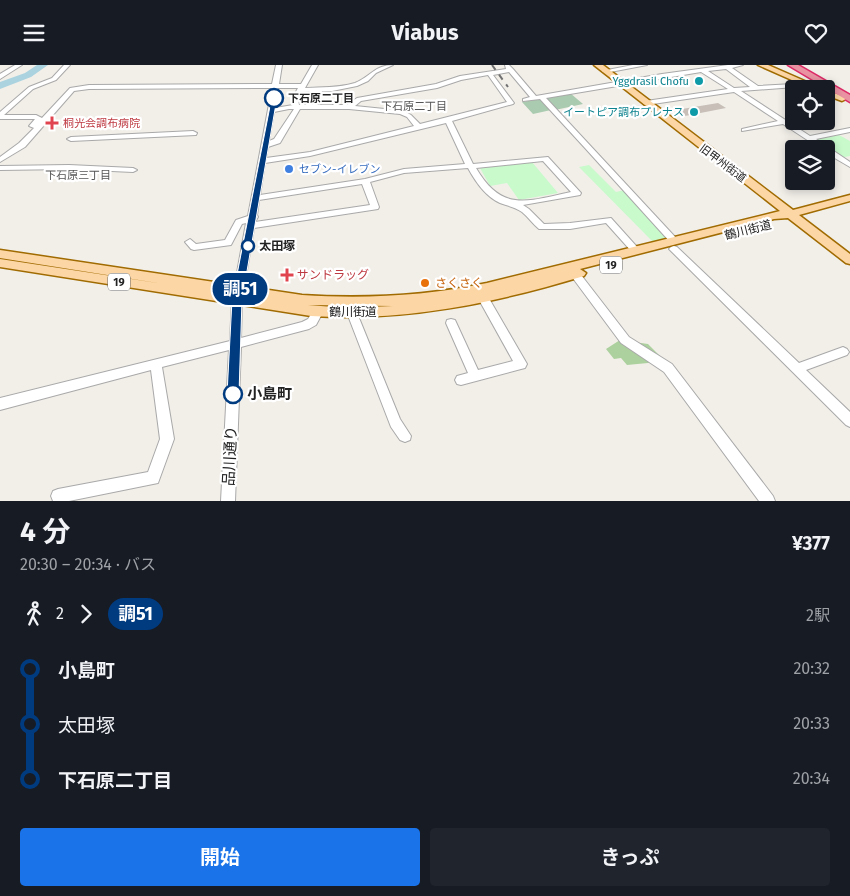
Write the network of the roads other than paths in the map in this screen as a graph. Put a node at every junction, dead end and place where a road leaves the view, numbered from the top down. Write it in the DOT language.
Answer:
graph roads {
  1 [pos="19,65"];
  2 [pos="67,65"];
  3 [pos="279,65"];
  4 [pos="315,65"];
  5 [pos="390,65"];
  6 [pos="598,65"];
  7 [pos="644,65"];
  8 [pos="690,65"];
  9 [pos="740,65"];
  10 [pos="762,65"];
  11 [pos="790,66"];
  12 [pos="727,67"];
  13 [pos="508,68"];
  14 [pos="700,70"];
  15 [pos="777,70"];
  16 [pos="606,71"];
  17 [pos="489,73"];
  18 [pos="0,77"];
  19 [pos="800,80"];
  20 [pos="811,80"];
  21 [pos="621,83"];
  22 [pos="276,85"];
  23 [pos="785,86"];
  24 [pos="301,88"];
  25 [pos="756,88"];
  26 [pos="734,90"];
  27 [pos="835,94"];
  28 [pos="538,98"];
  29 [pos="524,100"];
  30 [pos="848,100"];
  31 [pos="646,103"];
  32 [pos="349,107"];
  33 [pos="297,108"];
  34 [pos="272,110"];
  35 [pos="0,116"];
  36 [pos="448,121"];
  37 [pos="785,122"];
  38 [pos="418,126"];
  39 [pos="744,130"];
  40 [pos="797,130"];
  41 [pos="850,130"];
  42 [pos="192,133"];
  43 [pos="71,139"];
  44 [pos="810,139"];
  45 [pos="266,145"];
  46 [pos="835,155"];
  47 [pos="0,156"];
  48 [pos="0,160"];
  49 [pos="263,161"];
  50 [pos="850,165"];
  51 [pos="470,166"];
  52 [pos="0,168"];
  53 [pos="133,170"];
  54 [pos="365,181"];
  55 [pos="256,198"];
  56 [pos="850,198"];
  57 [pos="514,204"];
  58 [pos="791,214"];
  59 [pos="253,221"];
  60 [pos="190,241"];
  61 [pos="674,245"];
  62 [pos="635,250"];
  63 [pos="0,254"];
  64 [pos="850,259"];
  65 [pos="0,263"];
  66 [pos="576,274"];
  67 [pos="238,296"];
  68 [pos="483,298"];
  69 [pos="318,312"];
  70 [pos="352,313"];
  71 [pos="451,323"];
  72 [pos="235,344"];
  73 [pos="843,352"];
  74 [pos="156,363"];
  75 [pos="796,369"];
  76 [pos="475,376"];
  77 [pos="461,380"];
  78 [pos="0,404"];
  79 [pos="850,421"];
  80 [pos="405,436"];
  81 [pos="58,496"];
  82 [pos="228,501"];
  83 [pos="768,501"];
  1 -- 18 [label="street"];
  2 -- 35 [label="street"];
  3 -- 22 [label="street, 品川通り"];
  4 -- 24 [label="street"];
  5 -- 24 [label="street"];
  6 -- 16 [label="main road, 旧甲州街道"];
  7 -- 16 [label="street"];
  8 -- 14 [label="street"];
  9 -- 12 [label="street"];
  10 -- 15 [label="main road"];
  11 -- 15 [label="main road"];
  11 -- 20 [label="highway"];
  11 -- 30 [label="highway"];
  12 -- 14 [label="street"];
  12 -- 25 [label="street"];
  13 -- 17 [label="street"];
  13 -- 28 [label="street"];
  14 -- 21 [label="street"];
  14 -- 26 [label="street"];
  15 -- 19 [label="main road"];
  16 -- 21 [label="main road, 旧甲州街道"];
  17 -- 32 [label="street"];
  17 -- 36 [label="street"];
  21 -- 28 [label="street"];
  21 -- 31 [label="main road, 旧甲州街道"];
  22 -- 24 [label="street"];
  22 -- 34 [label="street, 品川通り"];
  22 -- 48 [label="street"];
  23 -- 25 [label="street"];
  24 -- 33 [label="street"];
  25 -- 26 [label="street"];
  26 -- 31 [label="street"];
  26 -- 37 [label="street"];
  27 -- 30 [label="highway"];
  28 -- 29 [label="street"];
  28 -- 61 [label="street"];
  31 -- 58 [label="main road, 旧甲州街道"];
  32 -- 33 [label="street"];
  32 -- 38 [label="street"];
  33 -- 34 [label="street"];
  33 -- 45 [label="street"];
  34 -- 45 [label="street, 品川通り"];
  35 -- 47 [label="street"];
  36 -- 38 [label="street"];
  36 -- 51 [label="street"];
  37 -- 39 [label="street"];
  38 -- 49 [label="street"];
  40 -- 44 [label="street"];
  41 -- 44 [label="street"];
  42 -- 43 [label="street"];
  45 -- 49 [label="street, 品川通り"];
  46 -- 50 [label="street"];
  49 -- 55 [label="street, 品川通り"];
  51 -- 54 [label="street"];
  51 -- 57 [label="street"];
  51 -- 57 [label="street"];
  52 -- 53 [label="street"];
  54 -- 55 [label="street"];
  54 -- 59 [label="street"];
  55 -- 59 [label="street, 品川通り"];
  56 -- 58 [label="main road, 19"];
  57 -- 62 [label="street"];
  58 -- 61 [label="main road, 鶴川街道 / 19"];
  58 -- 64 [label="main road, 旧甲州街道"];
  59 -- 60 [label="street"];
  59 -- 67 [label="street, 品川通り"];
  61 -- 62 [label="main road, 鶴川街道 / 19"];
  61 -- 66 [label="main road, 鶴川街道 / 19"];
  61 -- 75 [label="street"];
  62 -- 67 [label="main road, 鶴川街道 / 19"];
  63 -- 67 [label="main road, 鶴川街道 / 19"];
  65 -- 67 [label="main road, 鶴川街道 / 19"];
  66 -- 68 [label="main road, 鶴川街道 / 19"];
  66 -- 83 [label="street"];
  67 -- 69 [label="main road, 鶴川街道 / 19"];
  67 -- 72 [label="street, 品川通り"];
  68 -- 70 [label="main road, 鶴川街道 / 19"];
  68 -- 76 [label="street"];
  69 -- 70 [label="main road, 鶴川街道 / 19"];
  69 -- 72 [label="street"];
  70 -- 80 [label="street"];
  71 -- 76 [label="street"];
  72 -- 74 [label="street"];
  72 -- 82 [label="street, 品川通り"];
  73 -- 75 [label="street"];
  74 -- 78 [label="street"];
  74 -- 81 [label="street"];
  75 -- 79 [label="street"];
  76 -- 77 [label="street"];
}
